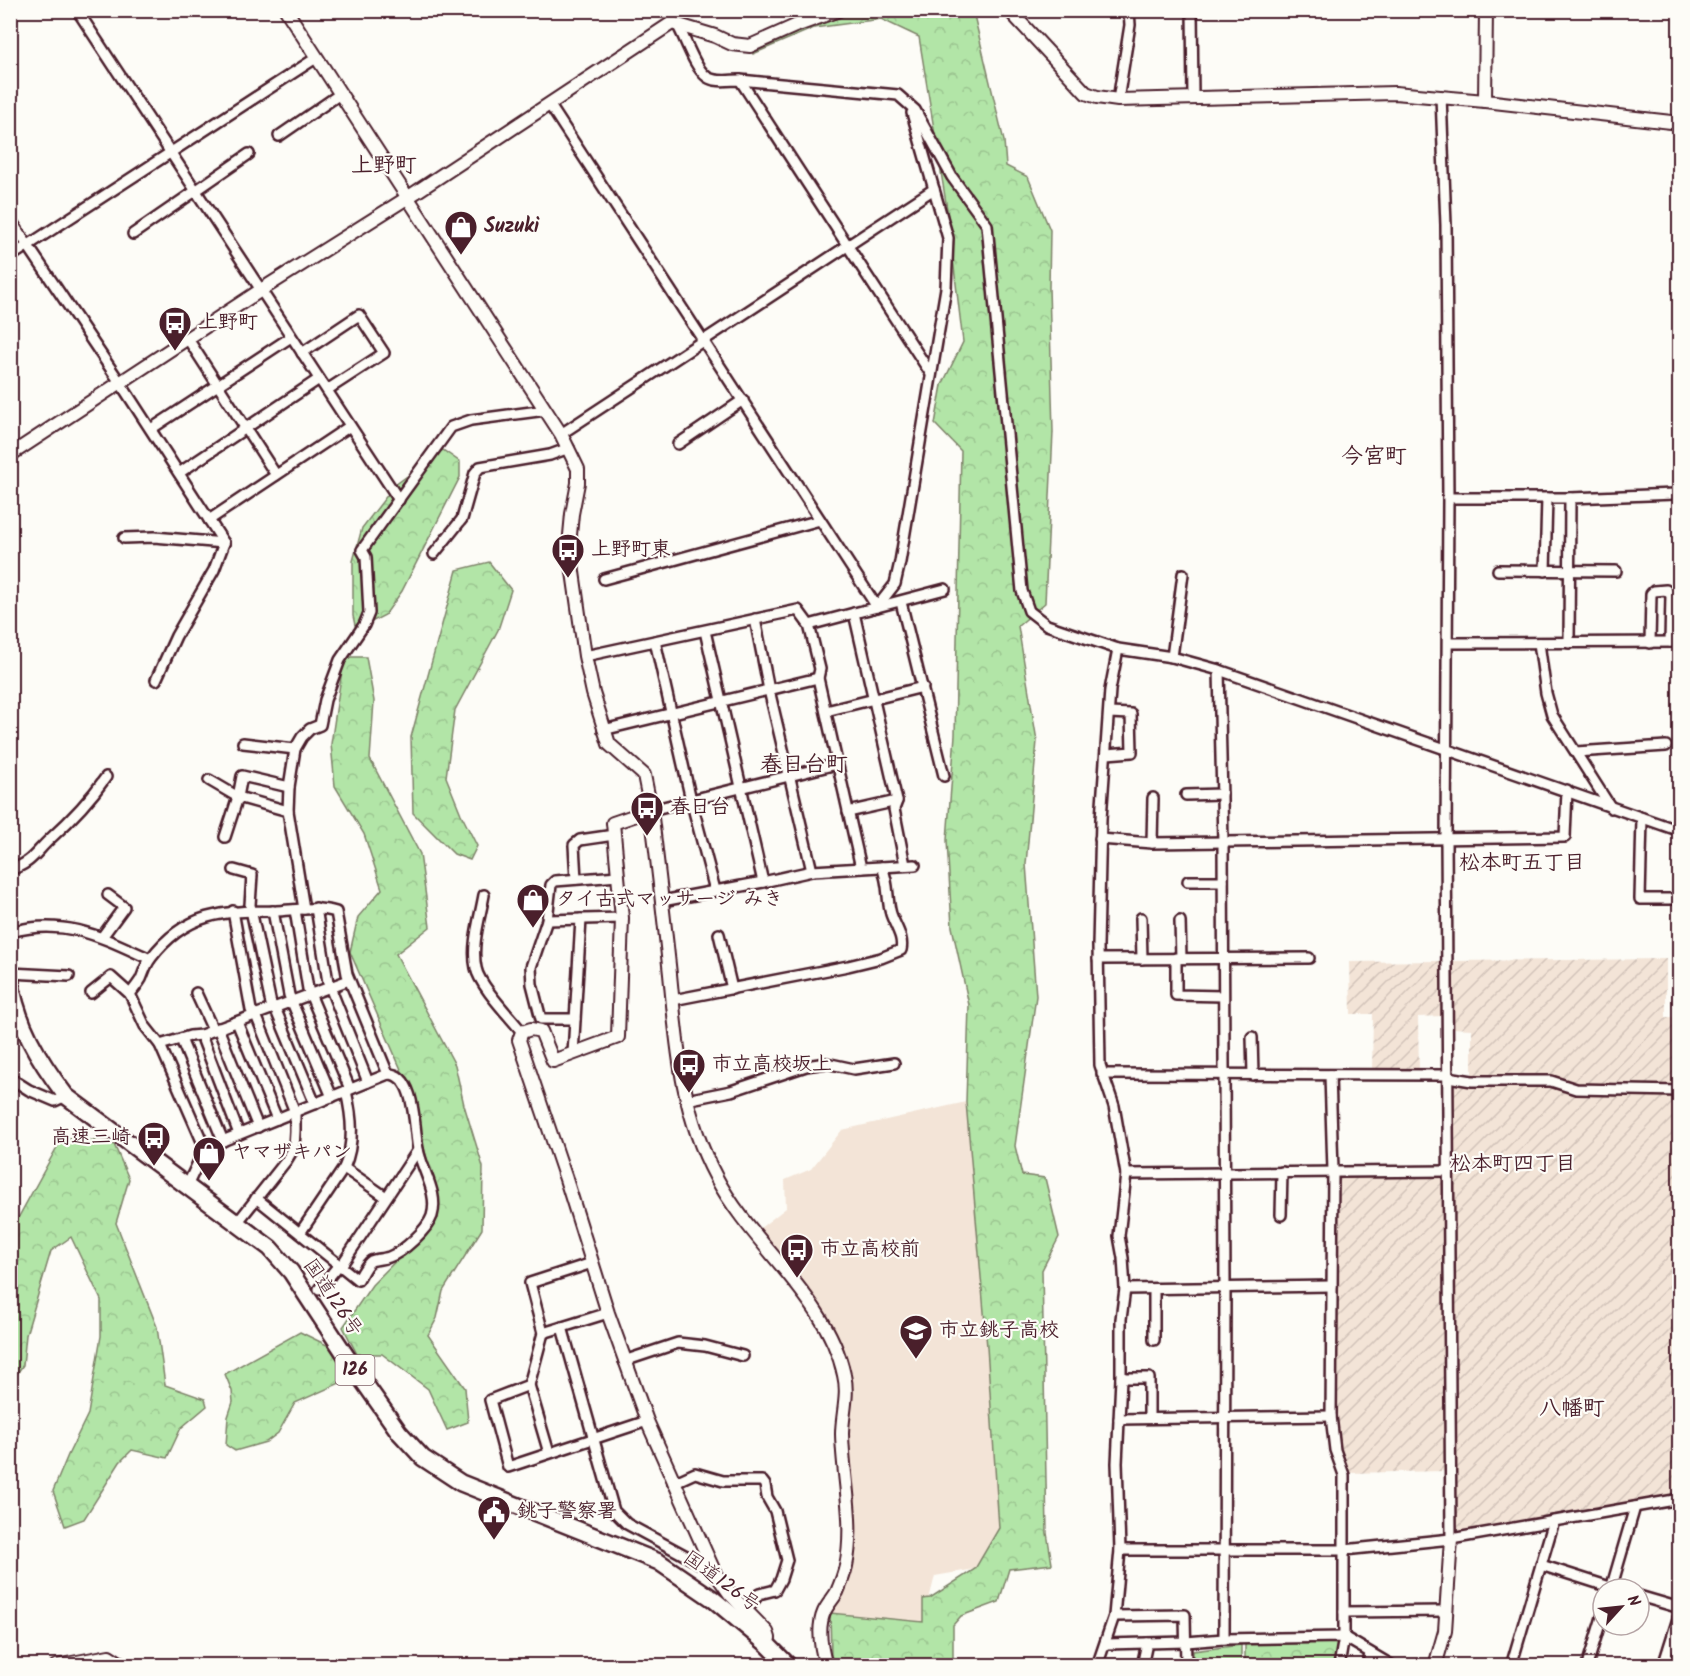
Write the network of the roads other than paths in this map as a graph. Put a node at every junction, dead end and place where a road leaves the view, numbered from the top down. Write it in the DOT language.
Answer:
graph roads {
  1 [pos="77,10"];
  2 [pos="286,10"];
  3 [pos="839,10"];
  4 [pos="1009,10"];
  5 [pos="1129,10"];
  6 [pos="1192,10"];
  7 [pos="1486,10"];
  8 [pos="678,26"];
  9 [pos="316,58"];
  10 [pos="740,80"];
  11 [pos="340,94"];
  12 [pos="1441,96"];
  13 [pos="1193,97"];
  14 [pos="1118,100"];
  15 [pos="1485,100"];
  16 [pos="549,104"];
  17 [pos="910,106"];
  18 [pos="1680,123"];
  19 [pos="279,136"];
  20 [pos="171,151"];
  21 [pos="249,154"];
  22 [pos="934,189"];
  23 [pos="196,191"];
  24 [pos="407,198"];
  25 [pos="10,219"];
  26 [pos="133,234"];
  27 [pos="28,245"];
  28 [pos="847,245"];
  29 [pos="10,257"];
  30 [pos="261,290"];
  31 [pos="291,337"];
  32 [pos="188,339"];
  33 [pos="703,340"];
  34 [pos="302,353"];
  35 [pos="931,374"];
  36 [pos="319,379"];
  37 [pos="122,384"];
  38 [pos="218,385"];
  39 [pos="327,390"];
  40 [pos="743,400"];
  41 [pos="546,410"];
  42 [pos="350,426"];
  43 [pos="150,429"];
  44 [pos="246,429"];
  45 [pos="561,434"];
  46 [pos="678,444"];
  47 [pos="569,448"];
  48 [pos="10,455"];
  49 [pos="179,473"];
  50 [pos="276,475"];
  51 [pos="1675,494"];
  52 [pos="1448,498"];
  53 [pos="1546,498"];
  54 [pos="1570,498"];
  55 [pos="399,500"];
  56 [pos="209,520"];
  57 [pos="820,520"];
  58 [pos="124,538"];
  59 [pos="224,543"];
  60 [pos="434,555"];
  61 [pos="1498,570"];
  62 [pos="1545,571"];
  63 [pos="1570,571"];
  64 [pos="1616,571"];
  65 [pos="1183,574"];
  66 [pos="604,579"];
  67 [pos="945,589"];
  68 [pos="901,602"];
  69 [pos="877,607"];
  70 [pos="854,613"];
  71 [pos="755,619"];
  72 [pos="809,625"];
  73 [pos="705,631"];
  74 [pos="655,641"];
  75 [pos="1650,642"];
  76 [pos="1675,642"];
  77 [pos="1448,643"];
  78 [pos="1539,643"];
  79 [pos="1569,643"];
  80 [pos="1118,648"];
  81 [pos="585,656"];
  82 [pos="1172,657"];
  83 [pos="1219,670"];
  84 [pos="818,678"];
  85 [pos="156,680"];
  86 [pos="923,687"];
  87 [pos="769,690"];
  88 [pos="873,699"];
  89 [pos="722,702"];
  90 [pos="825,711"];
  91 [pos="672,713"];
  92 [pos="1109,713"];
  93 [pos="603,730"];
  94 [pos="243,743"];
  95 [pos="1666,746"];
  96 [pos="296,749"];
  97 [pos="1447,749"];
  98 [pos="1576,752"];
  99 [pos="1107,754"];
  100 [pos="837,764"];
  101 [pos="789,776"];
  102 [pos="944,776"];
  103 [pos="106,777"];
  104 [pos="209,780"];
  105 [pos="289,787"];
  106 [pos="742,788"];
  107 [pos="1567,790"];
  108 [pos="1222,794"];
  109 [pos="1186,795"];
  110 [pos="238,796"];
  111 [pos="1153,798"];
  112 [pos="692,800"];
  113 [pos="897,801"];
  114 [pos="1611,808"];
  115 [pos="651,810"];
  116 [pos="288,811"];
  117 [pos="848,812"];
  118 [pos="1642,818"];
  119 [pos="1680,831"];
  120 [pos="614,836"];
  121 [pos="225,837"];
  122 [pos="1100,839"];
  123 [pos="1446,839"];
  124 [pos="1223,842"];
  125 [pos="1152,843"];
  126 [pos="882,867"];
  127 [pos="861,868"];
  128 [pos="10,870"];
  129 [pos="234,870"];
  130 [pos="812,871"];
  131 [pos="618,876"];
  132 [pos="576,879"];
  133 [pos="1188,881"];
  134 [pos="1223,881"];
  135 [pos="763,882"];
  136 [pos="715,890"];
  137 [pos="484,895"];
  138 [pos="108,896"];
  139 [pos="1680,899"];
  140 [pos="662,901"];
  141 [pos="316,908"];
  142 [pos="253,910"];
  143 [pos="300,910"];
  144 [pos="233,911"];
  145 [pos="273,911"];
  146 [pos="622,918"];
  147 [pos="1141,918"];
  148 [pos="581,919"];
  149 [pos="547,920"];
  150 [pos="1180,921"];
  151 [pos="10,932"];
  152 [pos="719,934"];
  153 [pos="102,937"];
  154 [pos="150,958"];
  155 [pos="1179,958"];
  156 [pos="1223,958"];
  157 [pos="1309,958"];
  158 [pos="1098,959"];
  159 [pos="1142,959"];
  160 [pos="10,975"];
  161 [pos="69,976"];
  162 [pos="349,980"];
  163 [pos="331,987"];
  164 [pos="732,988"];
  165 [pos="91,993"];
  166 [pos="196,993"];
  167 [pos="130,994"];
  168 [pos="312,995"];
  169 [pos="1223,996"];
  170 [pos="672,1000"];
  171 [pos="292,1002"];
  172 [pos="275,1008"];
  173 [pos="256,1015"];
  174 [pos="575,1019"];
  175 [pos="15,1022"];
  176 [pos="237,1022"];
  177 [pos="216,1029"];
  178 [pos="522,1032"];
  179 [pos="201,1035"];
  180 [pos="1252,1037"];
  181 [pos="181,1039"];
  182 [pos="160,1045"];
  183 [pos="573,1054"];
  184 [pos="894,1063"];
  185 [pos="388,1074"];
  186 [pos="1102,1074"];
  187 [pos="1223,1075"];
  188 [pos="1253,1075"];
  189 [pos="1330,1075"];
  190 [pos="1448,1076"];
  191 [pos="10,1078"];
  192 [pos="368,1082"];
  193 [pos="348,1090"];
  194 [pos="1680,1091"];
  195 [pos="66,1096"];
  196 [pos="332,1097"];
  197 [pos="686,1100"];
  198 [pos="315,1104"];
  199 [pos="295,1112"];
  200 [pos="277,1119"];
  201 [pos="258,1127"];
  202 [pos="239,1134"];
  203 [pos="223,1141"];
  204 [pos="204,1148"];
  205 [pos="418,1150"];
  206 [pos="344,1168"];
  207 [pos="1332,1171"];
  208 [pos="1449,1171"];
  209 [pos="1282,1172"];
  210 [pos="1224,1173"];
  211 [pos="1126,1174"];
  212 [pos="188,1185"];
  213 [pos="387,1197"];
  214 [pos="256,1198"];
  215 [pos="1281,1215"];
  216 [pos="237,1223"];
  217 [pos="300,1233"];
  218 [pos="592,1263"];
  219 [pos="340,1265"];
  220 [pos="1332,1286"];
  221 [pos="1225,1287"];
  222 [pos="319,1288"];
  223 [pos="1125,1289"];
  224 [pos="1154,1289"];
  225 [pos="608,1313"];
  226 [pos="562,1327"];
  227 [pos="543,1333"];
  228 [pos="1154,1340"];
  229 [pos="743,1356"];
  230 [pos="624,1360"];
  231 [pos="1121,1378"];
  232 [pos="529,1385"];
  233 [pos="1331,1416"];
  234 [pos="1223,1417"];
  235 [pos="1149,1418"];
  236 [pos="1119,1419"];
  237 [pos="648,1422"];
  238 [pos="593,1438"];
  239 [pos="549,1453"];
  240 [pos="673,1483"];
  241 [pos="1680,1499"];
  242 [pos="1635,1507"];
  243 [pos="1554,1521"];
  244 [pos="1451,1539"];
  245 [pos="1120,1550"];
  246 [pos="1344,1550"];
  247 [pos="1223,1551"];
  248 [pos="1541,1566"];
  249 [pos="714,1571"];
  250 [pos="1616,1577"];
  251 [pos="1591,1581"];
  252 [pos="1651,1600"];
  253 [pos="1680,1610"];
  254 [pos="746,1611"];
  255 [pos="1446,1611"];
  256 [pos="1344,1612"];
  257 [pos="1114,1616"];
  258 [pos="1344,1637"];
  259 [pos="1596,1637"];
  260 [pos="1224,1639"];
  261 [pos="1186,1642"];
  262 [pos="1147,1643"];
  263 [pos="767,1644"];
  264 [pos="1106,1644"];
  265 [pos="1370,1653"];
  266 [pos="56,1665"];
  267 [pos="124,1665"];
  268 [pos="789,1665"];
  269 [pos="826,1665"];
  270 [pos="1097,1665"];
  271 [pos="1142,1665"];
  272 [pos="1186,1665"];
  273 [pos="1339,1665"];
  274 [pos="1368,1665"];
  275 [pos="1394,1665"];
  276 [pos="1435,1665"];
  277 [pos="1511,1665"];
  278 [pos="1587,1665"];
  279 [pos="1664,1665"];
  1 -- 20 [label="street"];
  2 -- 9 [label="street"];
  3 -- 8 [label="street"];
  4 -- 14 [label="street"];
  5 -- 14 [label="street"];
  6 -- 13 [label="street"];
  7 -- 15 [label="street"];
  8 -- 10 [label="street"];
  8 -- 16 [label="street"];
  9 -- 11 [label="street"];
  9 -- 20 [label="street"];
  10 -- 17 [label="street"];
  10 -- 28 [label="street"];
  11 -- 19 [label="street"];
  11 -- 24 [label="street"];
  12 -- 13 [label="street"];
  12 -- 15 [label="street"];
  12 -- 52 [label="street"];
  13 -- 14 [label="street"];
  15 -- 18 [label="street"];
  16 -- 24 [label="street"];
  16 -- 33 [label="street"];
  17 -- 22 [label="street"];
  17 -- 80 [label="street"];
  20 -- 23 [label="street"];
  20 -- 27 [label="street"];
  21 -- 23 [label="street"];
  22 -- 28 [label="street"];
  22 -- 35 [label="street"];
  23 -- 26 [label="street"];
  23 -- 30 [label="street"];
  24 -- 30 [label="street"];
  24 -- 41 [label="street"];
  25 -- 27 [label="street"];
  27 -- 29 [label="street"];
  27 -- 37 [label="street"];
  28 -- 33 [label="street"];
  28 -- 35 [label="street"];
  30 -- 31 [label="street"];
  30 -- 32 [label="street"];
  31 -- 34 [label="street"];
  31 -- 38 [label="street"];
  32 -- 37 [label="street"];
  32 -- 38 [label="street"];
  33 -- 40 [label="street"];
  33 -- 45 [label="street"];
  34 -- 36 [label="street"];
  34 -- 39 [label="street"];
  35 -- 69 [label="street"];
  36 -- 39 [label="street"];
  36 -- 44 [label="street"];
  37 -- 43 [label="street"];
  37 -- 48 [label="street"];
  38 -- 43 [label="street"];
  38 -- 44 [label="street"];
  39 -- 42 [label="street"];
  40 -- 46 [label="street"];
  40 -- 57 [label="street"];
  41 -- 45 [label="street"];
  41 -- 55 [label="street"];
  42 -- 50 [label="street"];
  42 -- 55 [label="street"];
  43 -- 49 [label="street"];
  44 -- 49 [label="street"];
  44 -- 50 [label="street"];
  45 -- 47 [label="street"];
  47 -- 60 [label="street"];
  47 -- 81 [label="street"];
  49 -- 56 [label="street"];
  50 -- 56 [label="street"];
  51 -- 54 [label="street"];
  52 -- 53 [label="street"];
  52 -- 77 [label="street"];
  53 -- 54 [label="street"];
  53 -- 62 [label="street"];
  54 -- 63 [label="street"];
  55 -- 96 [label="street"];
  56 -- 59 [label="street"];
  57 -- 66 [label="street"];
  57 -- 69 [label="street"];
  58 -- 59 [label="street"];
  59 -- 85 [label="street"];
  61 -- 62 [label="street"];
  62 -- 63 [label="street"];
  63 -- 64 [label="street"];
  63 -- 79 [label="street"];
  65 -- 82 [label="street"];
  67 -- 68 [label="street"];
  68 -- 69 [label="street"];
  68 -- 86 [label="street"];
  69 -- 70 [label="street"];
  70 -- 72 [label="street"];
  70 -- 88 [label="street"];
  71 -- 72 [label="street"];
  71 -- 73 [label="street"];
  71 -- 87 [label="street"];
  72 -- 84 [label="street"];
  73 -- 74 [label="street"];
  73 -- 89 [label="street"];
  74 -- 81 [label="street"];
  74 -- 91 [label="street"];
  75 -- 76 [label="street"];
  75 -- 76 [label="street"];
  75 -- 79 [label="street"];
  77 -- 78 [label="street"];
  77 -- 97 [label="street"];
  78 -- 79 [label="street"];
  78 -- 98 [label="street"];
  80 -- 82 [label="street"];
  80 -- 92 [label="street"];
  81 -- 93 [label="street"];
  82 -- 83 [label="street"];
  83 -- 97 [label="street"];
  83 -- 108 [label="street"];
  84 -- 87 [label="street"];
  84 -- 90 [label="street"];
  86 -- 88 [label="street"];
  86 -- 102 [label="street"];
  87 -- 89 [label="street"];
  87 -- 101 [label="street"];
  88 -- 90 [label="street"];
  88 -- 113 [label="street"];
  89 -- 91 [label="street"];
  89 -- 106 [label="street"];
  90 -- 100 [label="street"];
  91 -- 93 [label="street"];
  91 -- 112 [label="street"];
  92 -- 99 [label="street"];
  92 -- 99 [label="street"];
  93 -- 115 [label="street"];
  94 -- 96 [label="street"];
  95 -- 98 [label="street"];
  96 -- 105 [label="street"];
  97 -- 107 [label="street"];
  97 -- 123 [label="street"];
  98 -- 114 [label="street"];
  99 -- 122 [label="street"];
  100 -- 101 [label="street"];
  100 -- 117 [label="street"];
  101 -- 106 [label="street"];
  101 -- 130 [label="street"];
  103 -- 128 [label="street"];
  104 -- 110 [label="street"];
  105 -- 110 [label="street"];
  105 -- 116 [label="street"];
  106 -- 112 [label="street"];
  106 -- 135 [label="street"];
  107 -- 114 [label="street"];
  107 -- 123 [label="street"];
  108 -- 109 [label="street"];
  108 -- 124 [label="street"];
  110 -- 116 [label="street"];
  110 -- 121 [label="street"];
  111 -- 125 [label="street"];
  112 -- 115 [label="street"];
  112 -- 136 [label="street"];
  113 -- 117 [label="street"];
  113 -- 126 [label="street"];
  114 -- 118 [label="street"];
  115 -- 120 [label="street"];
  115 -- 140 [label="street"];
  116 -- 143 [label="street"];
  117 -- 127 [label="street"];
  118 -- 119 [label="street"];
  118 -- 139 [label="street"];
  120 -- 131 [label="street"];
  120 -- 132 [label="street"];
  122 -- 125 [label="street"];
  122 -- 158 [label="street"];
  123 -- 124 [label="street"];
  123 -- 190 [label="street"];
  124 -- 125 [label="street"];
  124 -- 134 [label="street"];
  126 -- 127 [label="street"];
  126 -- 164 [label="street"];
  127 -- 130 [label="street"];
  129 -- 142 [label="street"];
  130 -- 135 [label="street"];
  131 -- 132 [label="street"];
  131 -- 146 [label="street"];
  132 -- 149 [label="street"];
  133 -- 134 [label="street"];
  134 -- 156 [label="street"];
  135 -- 136 [label="street"];
  136 -- 140 [label="street"];
  137 -- 178 [label="street"];
  138 -- 153 [label="street"];
  140 -- 170 [label="street"];
  141 -- 143 [label="street"];
  141 -- 162 [label="street"];
  141 -- 163 [label="street"];
  142 -- 144 [label="street"];
  142 -- 145 [label="street"];
  142 -- 172 [label="street"];
  143 -- 145 [label="street"];
  143 -- 168 [label="street"];
  144 -- 154 [label="street"];
  144 -- 173 [label="street"];
  145 -- 171 [label="street"];
  146 -- 148 [label="street"];
  146 -- 183 [label="street"];
  147 -- 159 [label="street"];
  148 -- 149 [label="street"];
  148 -- 174 [label="street"];
  149 -- 174 [label="street"];
  150 -- 155 [label="street"];
  151 -- 153 [label="street"];
  152 -- 164 [label="street"];
  153 -- 154 [label="street"];
  154 -- 167 [label="street"];
  155 -- 156 [label="street"];
  155 -- 159 [label="street"];
  155 -- 169 [label="street"];
  156 -- 157 [label="street"];
  156 -- 169 [label="street"];
  158 -- 159 [label="street"];
  158 -- 186 [label="street"];
  160 -- 161 [label="street"];
  160 -- 175 [label="highway, 国道126号 / 126"];
  162 -- 163 [label="street"];
  162 -- 185 [label="street"];
  163 -- 168 [label="street"];
  163 -- 192 [label="street"];
  164 -- 170 [label="street"];
  165 -- 167 [label="street"];
  166 -- 177 [label="street"];
  167 -- 182 [label="street"];
  168 -- 171 [label="street"];
  168 -- 193 [label="street"];
  169 -- 187 [label="street"];
  170 -- 197 [label="street"];
  171 -- 172 [label="street"];
  171 -- 196 [label="street"];
  172 -- 173 [label="street"];
  172 -- 198 [label="street"];
  173 -- 176 [label="street"];
  173 -- 199 [label="street"];
  174 -- 183 [label="street"];
  175 -- 195 [label="highway, 国道126号 / 126"];
  176 -- 177 [label="street"];
  176 -- 200 [label="street"];
  177 -- 179 [label="street"];
  177 -- 201 [label="street"];
  178 -- 183 [label="street"];
  178 -- 218 [label="street"];
  179 -- 181 [label="street"];
  179 -- 202 [label="street"];
  180 -- 188 [label="street"];
  181 -- 182 [label="street"];
  181 -- 203 [label="street"];
  182 -- 204 [label="street"];
  184 -- 197 [label="street"];
  185 -- 192 [label="street"];
  185 -- 205 [label="street"];
  186 -- 187 [label="street"];
  186 -- 211 [label="street"];
  187 -- 188 [label="street"];
  187 -- 210 [label="street"];
  188 -- 189 [label="street"];
  189 -- 190 [label="street"];
  189 -- 207 [label="street"];
  190 -- 194 [label="street"];
  190 -- 208 [label="street"];
  191 -- 195 [label="street"];
  192 -- 193 [label="street"];
  193 -- 196 [label="street"];
  193 -- 206 [label="street"];
  195 -- 212 [label="highway, 国道126号 / 126"];
  196 -- 198 [label="street"];
  197 -- 269 [label="street"];
  198 -- 199 [label="street"];
  199 -- 200 [label="street"];
  199 -- 214 [label="street"];
  200 -- 201 [label="street"];
  201 -- 202 [label="street"];
  202 -- 203 [label="street"];
  203 -- 204 [label="street"];
  204 -- 212 [label="street"];
  205 -- 213 [label="street"];
  205 -- 219 [label="street"];
  206 -- 213 [label="street"];
  206 -- 217 [label="street"];
  207 -- 208 [label="street"];
  207 -- 209 [label="street"];
  207 -- 220 [label="street"];
  208 -- 244 [label="street"];
  209 -- 210 [label="street"];
  209 -- 215 [label="street"];
  210 -- 211 [label="street"];
  210 -- 221 [label="street"];
  211 -- 223 [label="street"];
  212 -- 216 [label="highway, 国道126号 / 126"];
  213 -- 219 [label="street"];
  214 -- 216 [label="street"];
  214 -- 217 [label="street"];
  216 -- 263 [label="highway, 国道126号 / 126"];
  217 -- 219 [label="street"];
  218 -- 225 [label="street"];
  218 -- 227 [label="street"];
  219 -- 222 [label="street"];
  220 -- 221 [label="street"];
  220 -- 233 [label="street"];
  221 -- 224 [label="street"];
  221 -- 234 [label="street"];
  223 -- 224 [label="street"];
  223 -- 231 [label="street"];
  224 -- 228 [label="street"];
  225 -- 226 [label="street"];
  225 -- 230 [label="street"];
  226 -- 227 [label="street"];
  226 -- 238 [label="street"];
  227 -- 232 [label="street"];
  229 -- 230 [label="street"];
  230 -- 237 [label="street"];
  231 -- 235 [label="street"];
  231 -- 236 [label="street"];
  232 -- 239 [label="street"];
  232 -- 239 [label="street"];
  233 -- 234 [label="street"];
  233 -- 246 [label="street"];
  234 -- 235 [label="street"];
  234 -- 247 [label="street"];
  235 -- 236 [label="street"];
  236 -- 245 [label="street"];
  237 -- 238 [label="street"];
  237 -- 240 [label="street"];
  238 -- 239 [label="street"];
  238 -- 249 [label="street"];
  240 -- 249 [label="street"];
  240 -- 254 [label="street"];
  241 -- 242 [label="street"];
  242 -- 243 [label="street"];
  242 -- 250 [label="street"];
  243 -- 244 [label="street"];
  243 -- 248 [label="street"];
  244 -- 246 [label="street"];
  244 -- 255 [label="street"];
  245 -- 247 [label="street"];
  245 -- 257 [label="street"];
  246 -- 247 [label="street"];
  246 -- 256 [label="street"];
  247 -- 260 [label="street"];
  248 -- 251 [label="street"];
  248 -- 277 [label="street"];
  249 -- 254 [label="street"];
  252 -- 253 [label="street"];
  253 -- 279 [label="street"];
  254 -- 263 [label="street"];
  255 -- 256 [label="street"];
  255 -- 276 [label="street"];
  256 -- 258 [label="street"];
  257 -- 261 [label="street"];
  257 -- 264 [label="street"];
  258 -- 260 [label="street"];
  258 -- 265 [label="street"];
  258 -- 273 [label="street"];
  259 -- 278 [label="street"];
  260 -- 261 [label="street"];
  261 -- 262 [label="street"];
  261 -- 272 [label="street"];
  262 -- 264 [label="street"];
  262 -- 271 [label="street"];
  263 -- 268 [label="highway, 国道126号 / 126"];
  264 -- 270 [label="street"];
  265 -- 274 [label="street"];
  265 -- 275 [label="street"];
  266 -- 267 [label="street"];
}
